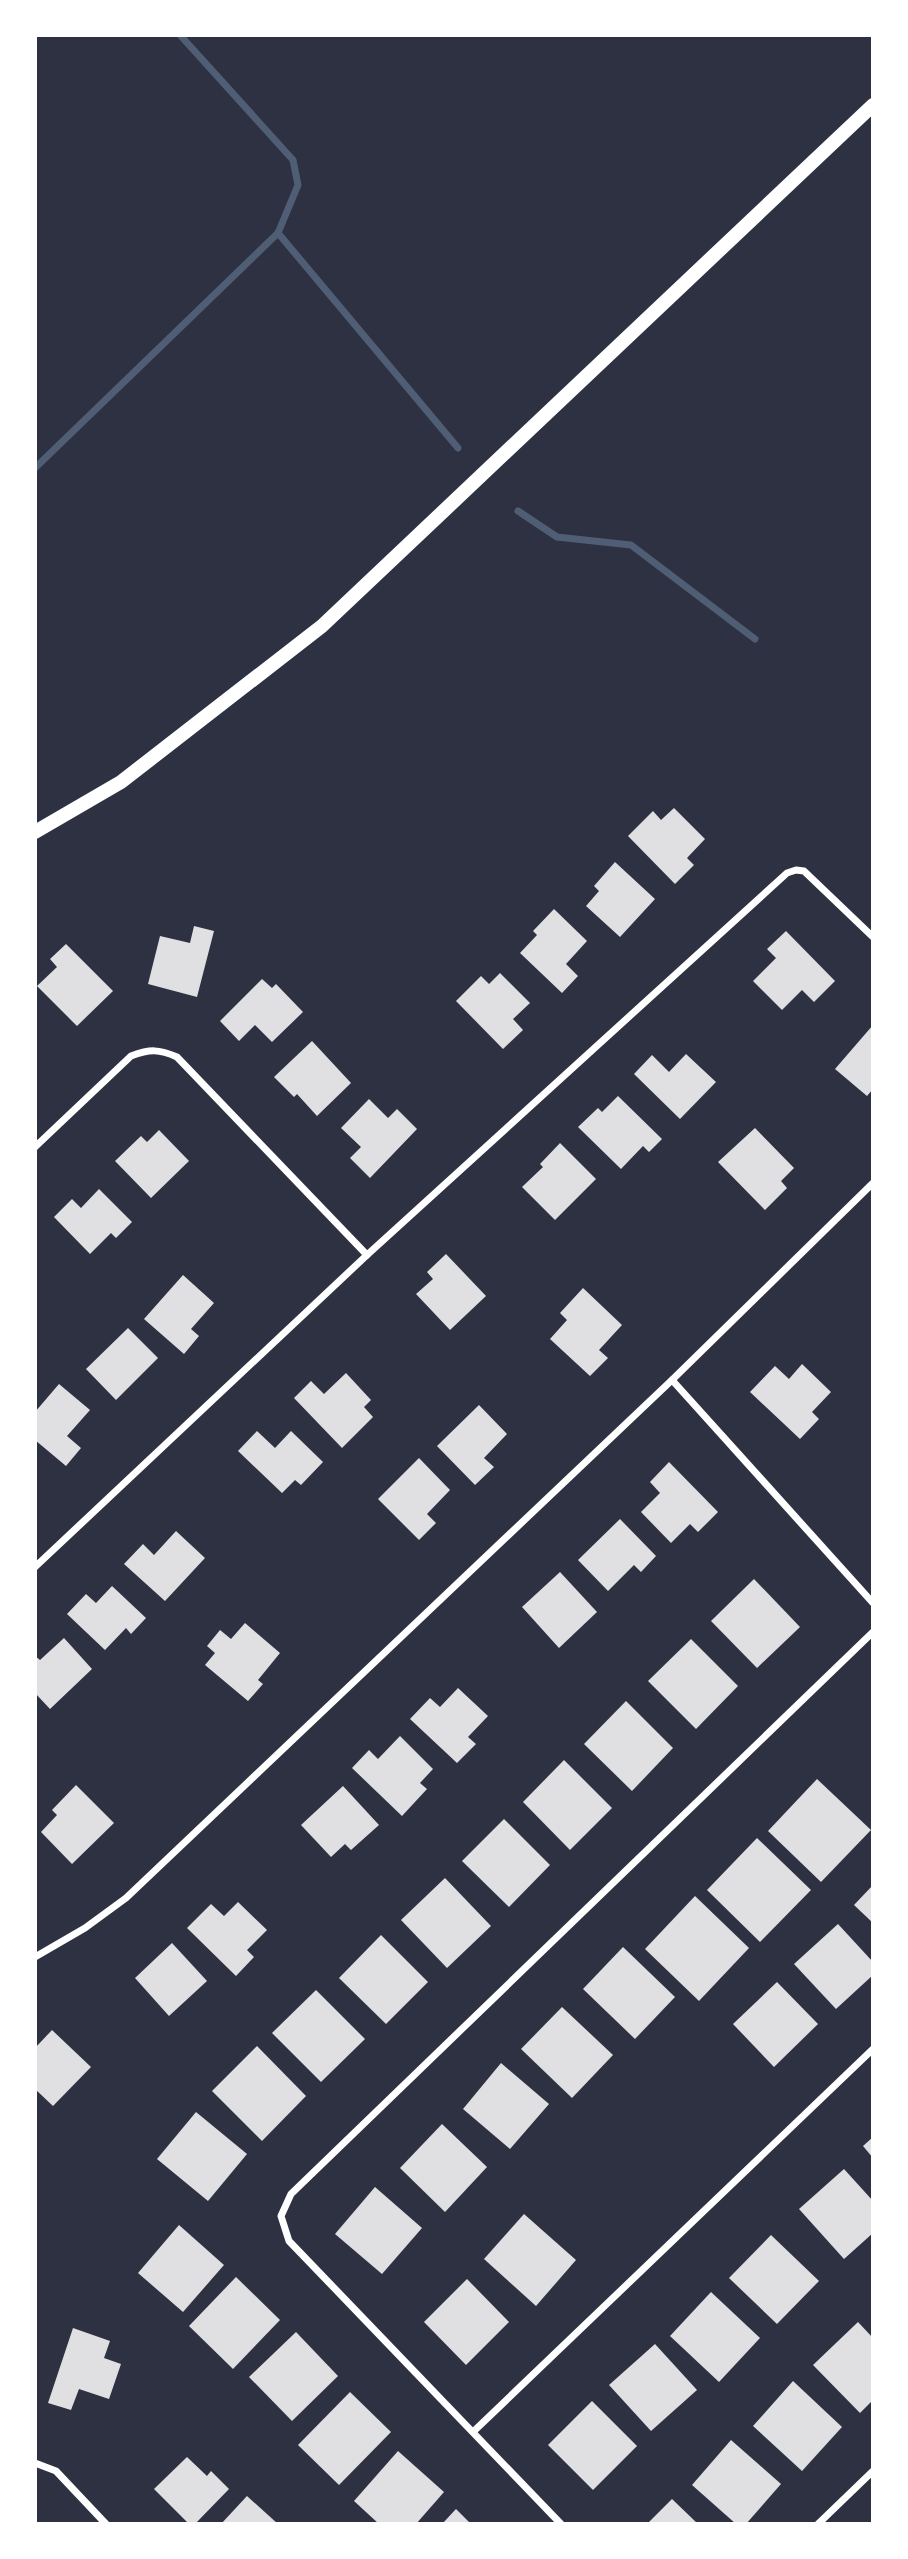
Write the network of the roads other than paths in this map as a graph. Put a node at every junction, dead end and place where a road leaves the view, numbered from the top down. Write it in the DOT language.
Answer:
graph roads {
  1 [pos="873,105"];
  2 [pos="35,832"];
  3 [pos="873,937"];
  4 [pos="35,1147"];
  5 [pos="873,1183"];
  6 [pos="367,1255"];
  7 [pos="672,1380"];
  8 [pos="35,1567"];
  9 [pos="873,1603"];
  10 [pos="873,1632"];
  11 [pos="35,1957"];
  12 [pos="873,2049"];
  13 [pos="474,2431"];
  14 [pos="35,2463"];
  15 [pos="873,2471"];
  16 [pos="106,2524"];
  17 [pos="561,2524"];
  18 [pos="818,2524"];
  1 -- 2 [label="main road"];
  3 -- 6 [label="street"];
  4 -- 6 [label="street"];
  5 -- 7 [label="street"];
  6 -- 8 [label="street"];
  7 -- 9 [label="street"];
  7 -- 11 [label="street"];
  10 -- 13 [label="street"];
  12 -- 13 [label="street"];
  13 -- 17 [label="street"];
  14 -- 16 [label="street"];
  15 -- 18 [label="street"];
}
